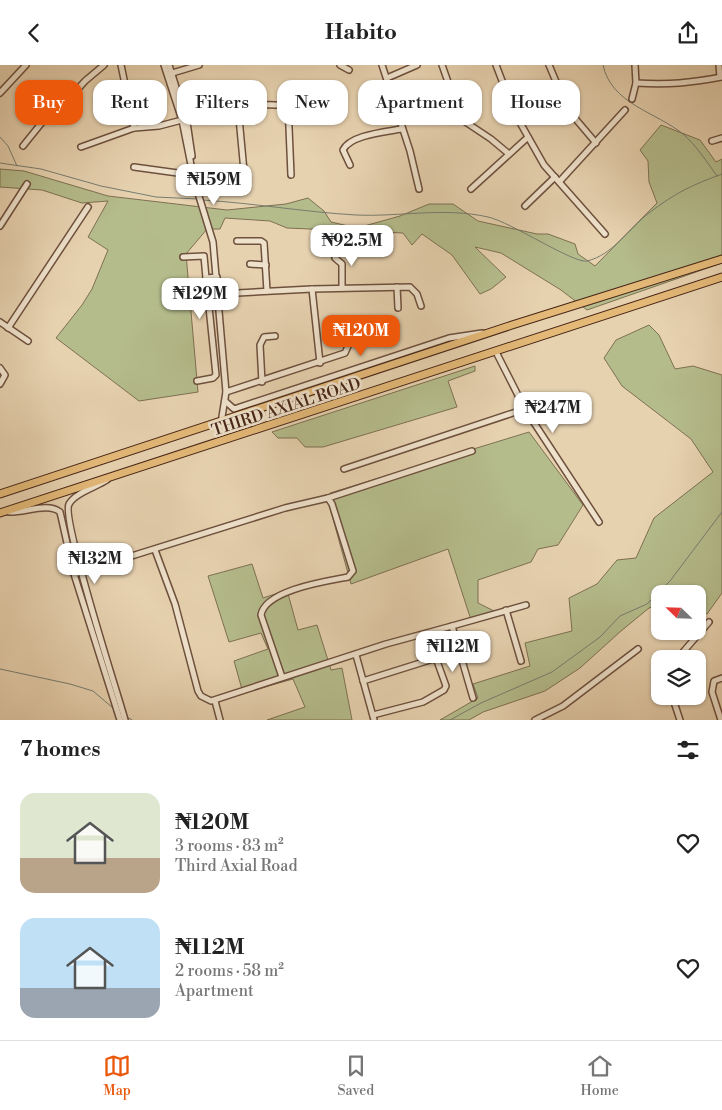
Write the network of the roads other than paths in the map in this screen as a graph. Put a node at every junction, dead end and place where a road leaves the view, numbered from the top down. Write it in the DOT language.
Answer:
graph roads {
  1 [pos="26,65"];
  2 [pos="104,65"];
  3 [pos="121,65"];
  4 [pos="164,65"];
  5 [pos="169,65"];
  6 [pos="199,65"];
  7 [pos="340,65"];
  8 [pos="382,65"];
  9 [pos="416,65"];
  10 [pos="442,65"];
  11 [pos="496,65"];
  12 [pos="549,65"];
  13 [pos="635,65"];
  14 [pos="718,65"];
  15 [pos="348,70"];
  16 [pos="169,74"];
  17 [pos="721,77"];
  18 [pos="387,78"];
  19 [pos="636,83"];
  20 [pos="0,93"];
  21 [pos="177,98"];
  22 [pos="632,99"];
  23 [pos="625,110"];
  24 [pos="177,122"];
  25 [pos="186,125"];
  26 [pos="240,125"];
  27 [pos="289,125"];
  28 [pos="134,128"];
  29 [pos="401,129"];
  30 [pos="527,138"];
  31 [pos="722,138"];
  32 [pos="712,141"];
  33 [pos="596,143"];
  34 [pos="23,146"];
  35 [pos="80,147"];
  36 [pos="509,154"];
  37 [pos="350,165"];
  38 [pos="134,167"];
  39 [pos="192,171"];
  40 [pos="291,175"];
  41 [pos="558,179"];
  42 [pos="245,182"];
  43 [pos="28,184"];
  44 [pos="419,189"];
  45 [pos="471,189"];
  46 [pos="526,206"];
  47 [pos="88,207"];
  48 [pos="0,226"];
  49 [pos="604,234"];
  50 [pos="237,241"];
  51 [pos="183,257"];
  52 [pos="335,257"];
  53 [pos="722,259"];
  54 [pos="250,264"];
  55 [pos="266,265"];
  56 [pos="217,277"];
  57 [pos="722,277"];
  58 [pos="206,278"];
  59 [pos="397,287"];
  60 [pos="342,288"];
  61 [pos="312,289"];
  62 [pos="267,291"];
  63 [pos="219,294"];
  64 [pos="421,306"];
  65 [pos="398,309"];
  66 [pos="0,323"];
  67 [pos="8,328"];
  68 [pos="493,331"];
  69 [pos="275,336"];
  70 [pos="352,337"];
  71 [pos="28,341"];
  72 [pos="496,352"];
  73 [pos="320,363"];
  74 [pos="0,368"];
  75 [pos="198,381"];
  76 [pos="262,382"];
  77 [pos="0,384"];
  78 [pos="226,392"];
  79 [pos="225,401"];
  80 [pos="525,409"];
  81 [pos="221,423"];
  82 [pos="472,451"];
  83 [pos="344,469"];
  84 [pos="109,478"];
  85 [pos="0,494"];
  86 [pos="328,498"];
  87 [pos="3,512"];
  88 [pos="599,522"];
  89 [pos="155,550"];
  90 [pos="80,571"];
  91 [pos="74,574"];
  92 [pos="526,605"];
  93 [pos="506,610"];
  94 [pos="709,621"];
  95 [pos="452,626"];
  96 [pos="638,649"];
  97 [pos="684,650"];
  98 [pos="356,655"];
  99 [pos="520,661"];
  100 [pos="282,677"];
  101 [pos="722,678"];
  102 [pos="363,681"];
  103 [pos="473,698"];
  104 [pos="215,701"];
  105 [pos="118,705"];
  106 [pos="675,705"];
  107 [pos="373,717"];
  108 [pos="120,720"];
  109 [pos="125,720"];
  110 [pos="220,720"];
  111 [pos="535,720"];
  112 [pos="680,720"];
  113 [pos="721,720"];
  1 -- 20 [label="street"];
  2 -- 34 [label="street"];
  3 -- 28 [label="street"];
  4 -- 16 [label="street"];
  5 -- 16 [label="street"];
  6 -- 16 [label="street"];
  7 -- 15 [label="street"];
  8 -- 18 [label="street"];
  9 -- 18 [label="street"];
  10 -- 36 [label="street"];
  11 -- 30 [label="street"];
  12 -- 33 [label="street"];
  13 -- 19 [label="street"];
  14 -- 17 [label="street"];
  16 -- 21 [label="street"];
  17 -- 19 [label="street"];
  18 -- 29 [label="street"];
  19 -- 22 [label="street"];
  23 -- 33 [label="street"];
  24 -- 28 [label="street"];
  25 -- 39 [label="street"];
  26 -- 42 [label="street"];
  27 -- 40 [label="street"];
  28 -- 35 [label="street"];
  29 -- 37 [label="street"];
  29 -- 44 [label="street"];
  30 -- 36 [label="street"];
  30 -- 41 [label="street"];
  31 -- 32 [label="street"];
  33 -- 41 [label="street"];
  36 -- 45 [label="street"];
  38 -- 39 [label="street"];
  39 -- 56 [label="street"];
  41 -- 46 [label="street"];
  41 -- 49 [label="street"];
  43 -- 48 [label="street"];
  47 -- 67 [label="street"];
  50 -- 55 [label="street"];
  51 -- 58 [label="street"];
  52 -- 60 [label="street"];
  53 -- 68 [label="highway, THIRD AXIAL ROAD"];
  54 -- 55 [label="street"];
  55 -- 62 [label="street"];
  56 -- 58 [label="street"];
  56 -- 63 [label="street"];
  57 -- 72 [label="highway, THIRD AXIAL ROAD"];
  58 -- 75 [label="street"];
  59 -- 60 [label="street"];
  59 -- 64 [label="street"];
  59 -- 65 [label="street"];
  60 -- 61 [label="street"];
  61 -- 62 [label="street"];
  61 -- 73 [label="street"];
  62 -- 63 [label="street"];
  63 -- 78 [label="street"];
  66 -- 67 [label="street"];
  67 -- 71 [label="street"];
  68 -- 79 [label="street"];
  68 -- 81 [label="highway, THIRD AXIAL ROAD"];
  69 -- 76 [label="street"];
  70 -- 73 [label="street"];
  72 -- 80 [label="street"];
  72 -- 84 [label="highway, THIRD AXIAL ROAD"];
  73 -- 76 [label="street"];
  74 -- 77 [label="street"];
  76 -- 78 [label="street"];
  78 -- 79 [label="street"];
  79 -- 81 [label="street"];
  80 -- 83 [label="street"];
  80 -- 88 [label="street"];
  81 -- 85 [label="highway, THIRD AXIAL ROAD"];
  82 -- 86 [label="street"];
  84 -- 87 [label="highway, THIRD AXIAL ROAD"];
  84 -- 90 [label="street"];
  86 -- 89 [label="street"];
  86 -- 100 [label="street"];
  87 -- 91 [label="street"];
  89 -- 90 [label="street"];
  89 -- 104 [label="street"];
  90 -- 91 [label="street"];
  90 -- 105 [label="street"];
  91 -- 105 [label="street"];
  92 -- 93 [label="street"];
  93 -- 95 [label="street"];
  93 -- 99 [label="street"];
  94 -- 97 [label="street"];
  95 -- 98 [label="street"];
  95 -- 103 [label="street"];
  96 -- 111 [label="street"];
  98 -- 100 [label="street"];
  98 -- 102 [label="street"];
  100 -- 104 [label="street"];
  101 -- 113 [label="street"];
  102 -- 107 [label="street"];
  102 -- 107 [label="street"];
  104 -- 110 [label="street"];
  105 -- 108 [label="street"];
  105 -- 109 [label="street"];
  106 -- 112 [label="street"];
}
